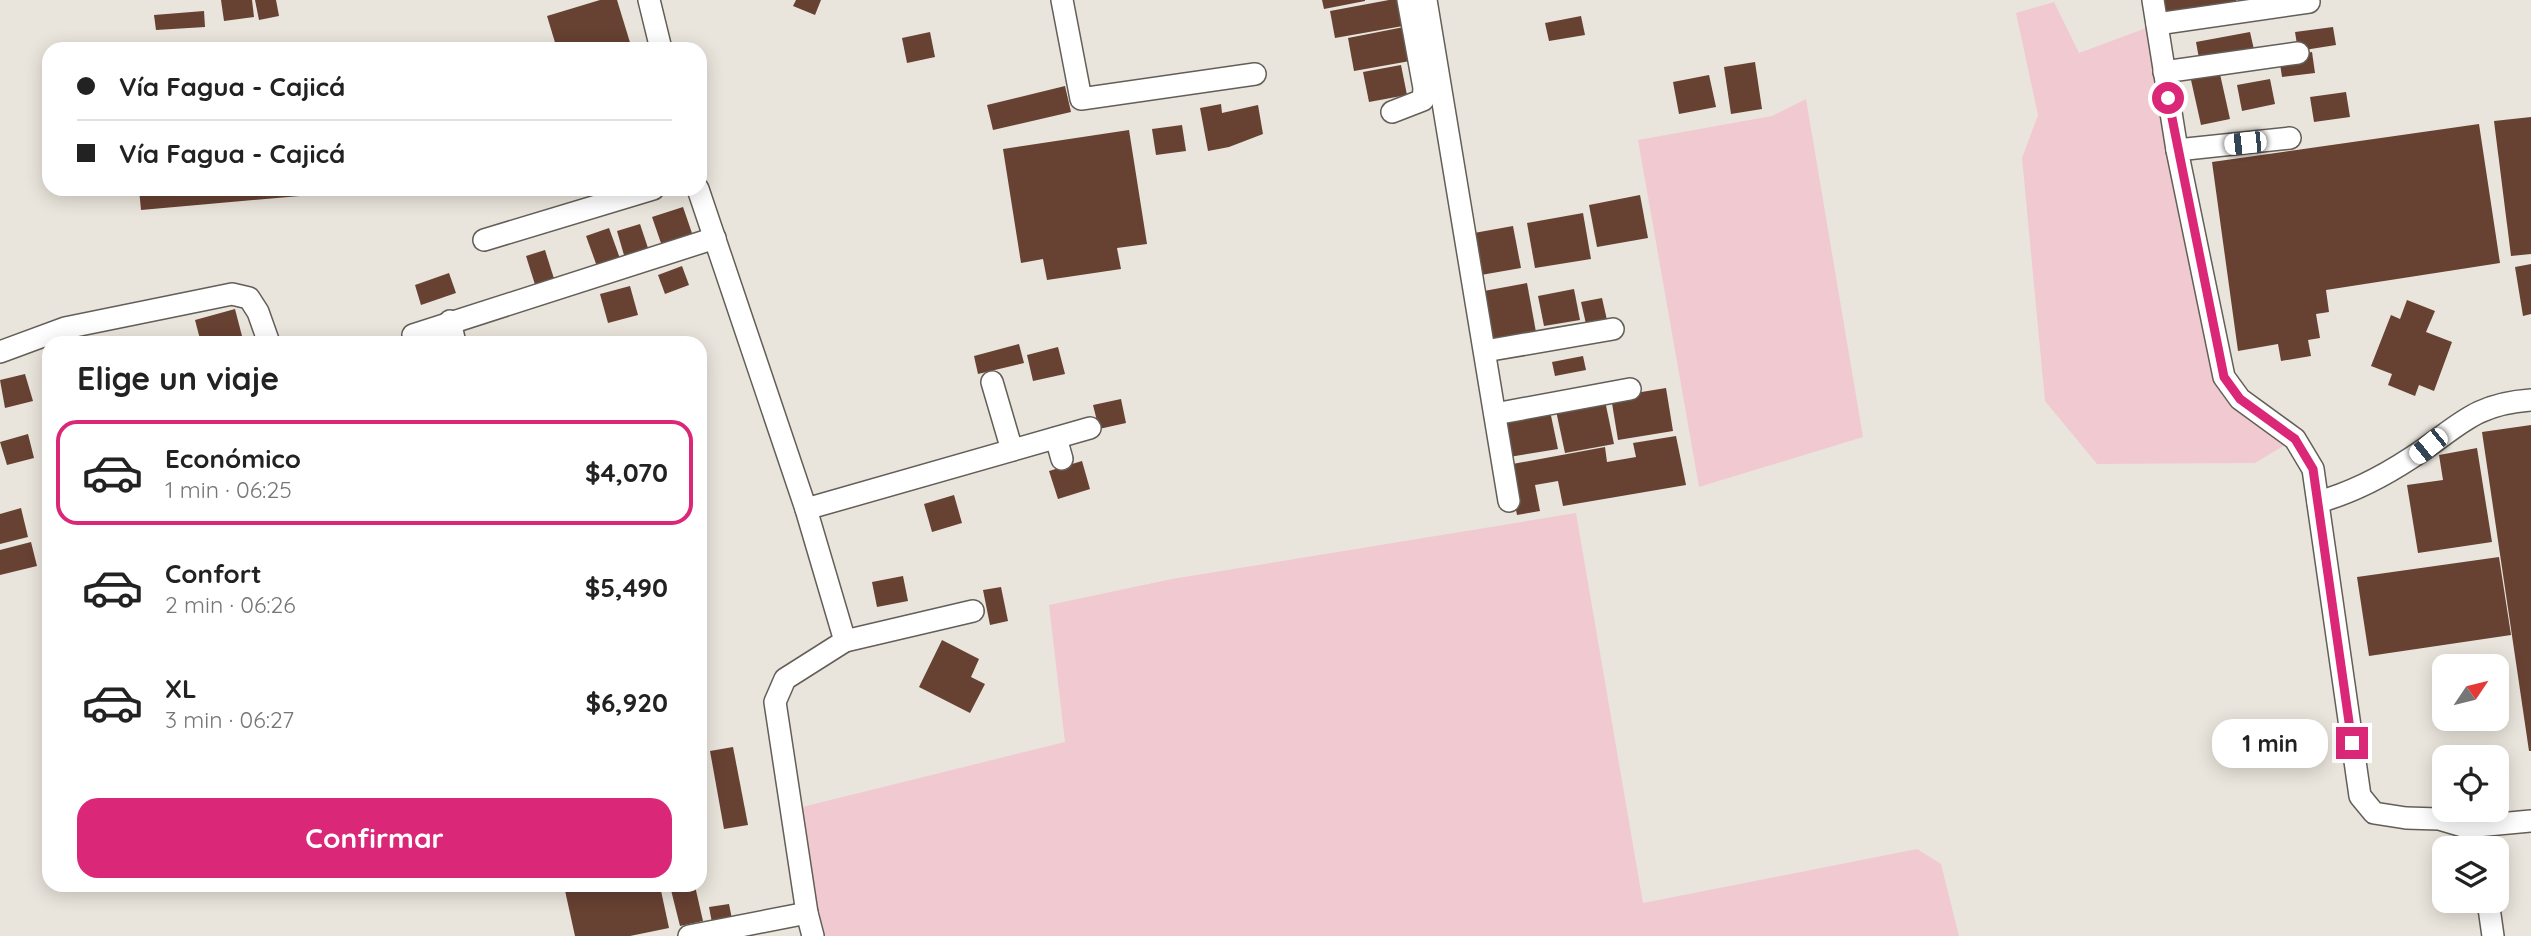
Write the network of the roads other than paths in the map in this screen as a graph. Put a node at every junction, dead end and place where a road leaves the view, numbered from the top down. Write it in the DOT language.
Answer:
graph roads {
  1 [pos="649,0"];
  2 [pos="1062,0"];
  3 [pos="1408,0"];
  4 [pos="1426,0"];
  5 [pos="2153,0"];
  6 [pos="2309,2"];
  7 [pos="2157,24"];
  8 [pos="659,42"];
  9 [pos="2298,53"];
  10 [pos="2164,72"];
  11 [pos="1255,74"];
  12 [pos="1392,112"];
  13 [pos="2290,138"];
  14 [pos="2177,150"];
  15 [pos="630,196"];
  16 [pos="700,196"];
  17 [pos="715,238"];
  18 [pos="484,240"];
  19 [pos="450,321"];
  20 [pos="1613,329"];
  21 [pos="413,335"];
  22 [pos="42,336"];
  23 [pos="43,336"];
  24 [pos="267,336"];
  25 [pos="453,336"];
  26 [pos="1485,351"];
  27 [pos="0,352"];
  28 [pos="992,382"];
  29 [pos="1630,389"];
  30 [pos="2531,400"];
  31 [pos="1495,414"];
  32 [pos="1090,428"];
  33 [pos="1056,438"];
  34 [pos="1012,450"];
  35 [pos="1062,459"];
  36 [pos="1509,501"];
  37 [pos="2318,502"];
  38 [pos="806,509"];
  39 [pos="973,611"];
  40 [pos="845,641"];
  41 [pos="2531,821"];
  42 [pos="2466,828"];
  43 [pos="2471,836"];
  44 [pos="807,913"];
  45 [pos="2489,913"];
  46 [pos="689,936"];
  47 [pos="813,936"];
  48 [pos="2493,936"];
  1 -- 8 [label="street"];
  2 -- 11 [label="street"];
  3 -- 12 [label="street"];
  4 -- 26 [label="street"];
  5 -- 7 [label="street"];
  6 -- 7 [label="street"];
  7 -- 10 [label="street"];
  9 -- 10 [label="street"];
  10 -- 14 [label="street"];
  13 -- 14 [label="street"];
  14 -- 37 [label="street"];
  15 -- 18 [label="street"];
  16 -- 17 [label="street"];
  17 -- 19 [label="street"];
  17 -- 38 [label="street"];
  19 -- 21 [label="street"];
  19 -- 25 [label="street"];
  20 -- 26 [label="street"];
  22 -- 27 [label="street"];
  23 -- 24 [label="street"];
  26 -- 31 [label="street"];
  28 -- 34 [label="street"];
  29 -- 31 [label="street"];
  30 -- 37 [label="street"];
  31 -- 36 [label="street"];
  32 -- 33 [label="street"];
  33 -- 34 [label="street"];
  33 -- 35 [label="street"];
  34 -- 38 [label="street"];
  37 -- 42 [label="street"];
  38 -- 40 [label="street"];
  39 -- 40 [label="street"];
  40 -- 44 [label="street"];
  41 -- 42 [label="street"];
  42 -- 43 [label="street"];
  44 -- 46 [label="street"];
  44 -- 47 [label="street"];
  45 -- 48 [label="street"];
}
